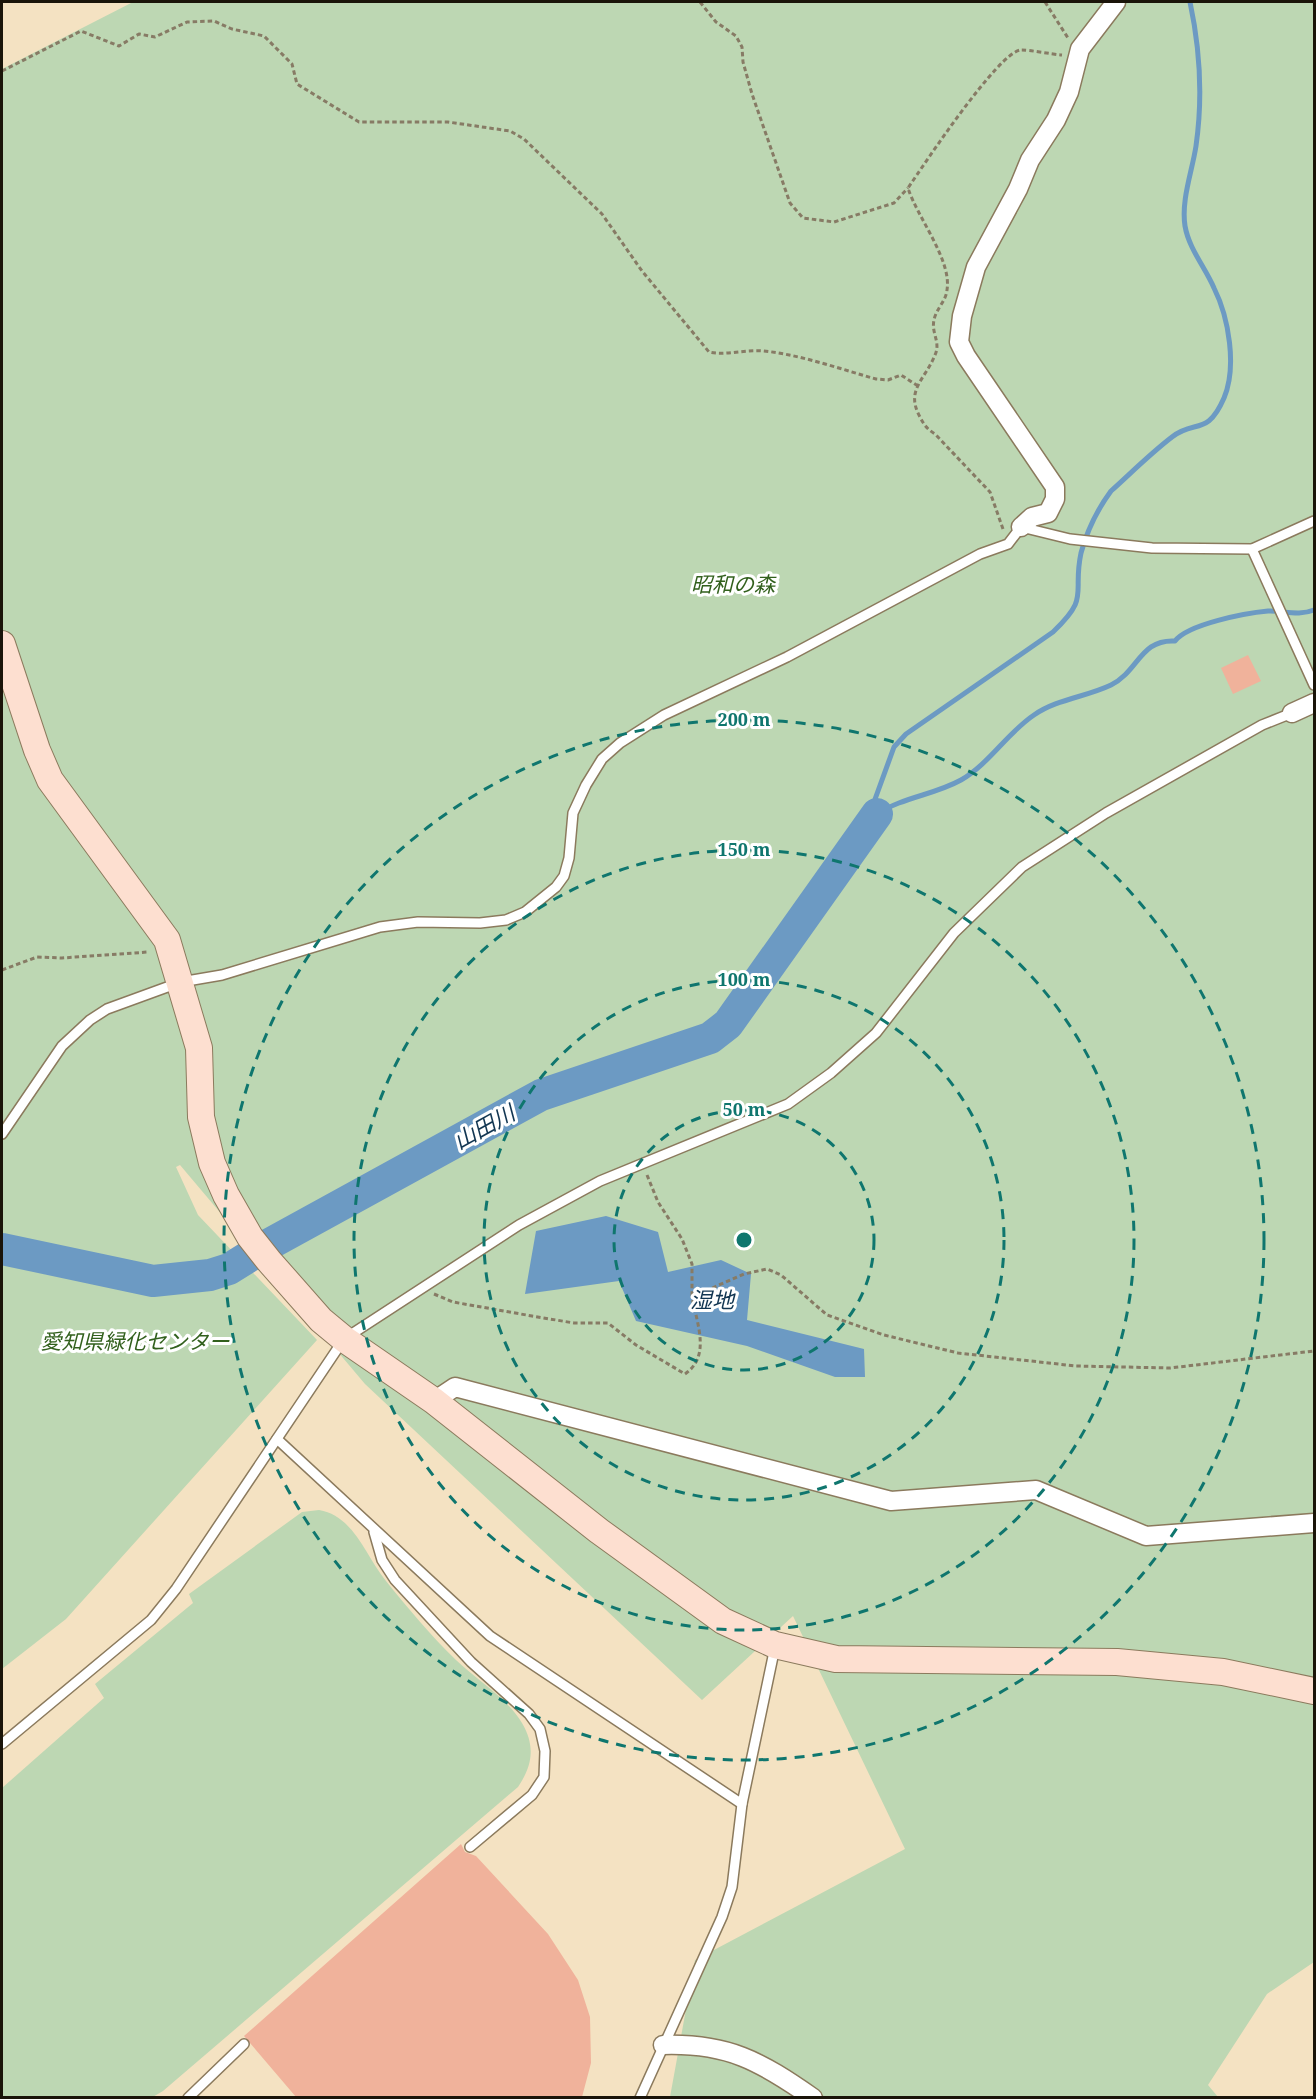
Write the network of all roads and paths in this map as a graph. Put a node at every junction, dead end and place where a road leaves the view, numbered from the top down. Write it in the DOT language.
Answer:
graph roads {
  1 [pos="700,2"];
  2 [pos="1116,2"];
  3 [pos="2,71"];
  4 [pos="908,188"];
  5 [pos="918,386"];
  6 [pos="1314,521"];
  7 [pos="1021,526"];
  8 [pos="1252,549"];
  9 [pos="2,644"];
  10 [pos="1311,668"];
  11 [pos="1314,685"];
  12 [pos="1314,704"];
  13 [pos="1292,713"];
  14 [pos="156,951"];
  15 [pos="2,970"];
  16 [pos="181,982"];
  17 [pos="2,1134"];
  18 [pos="642,1163"];
  19 [pos="421,1288"];
  20 [pos="692,1297"];
  21 [pos="344,1339"];
  22 [pos="1314,1351"];
  23 [pos="434,1401"];
  24 [pos="277,1439"];
  25 [pos="1314,1523"];
  26 [pos="373,1530"];
  27 [pos="775,1645"];
  28 [pos="1314,1690"];
  29 [pos="2,1744"];
  30 [pos="742,1804"];
  31 [pos="470,1847"];
  32 [pos="244,2044"];
  33 [pos="663,2045"];
  34 [pos="188,2097"];
  35 [pos="640,2097"];
  36 [pos="813,2097"];
  1 -- 4 [label="path"];
  2 -- 7 [label="street"];
  3 -- 5 [label="path"];
  6 -- 8 [label="lane"];
  7 -- 8 [label="lane"];
  7 -- 16 [label="lane"];
  8 -- 10 [label="lane"];
  9 -- 16 [label="street"];
  10 -- 11 [label="lane"];
  12 -- 13 [label="street"];
  13 -- 18 [label="lane"];
  14 -- 15 [label="path"];
  16 -- 17 [label="lane"];
  16 -- 21 [label="street"];
  18 -- 19 [label="lane"];
  18 -- 20 [label="path"];
  19 -- 20 [label="path"];
  19 -- 21 [label="lane"];
  20 -- 22 [label="path"];
  21 -- 23 [label="street"];
  21 -- 24 [label="lane"];
  23 -- 25 [label="street"];
  23 -- 27 [label="street"];
  24 -- 26 [label="lane"];
  24 -- 29 [label="lane"];
  26 -- 30 [label="lane"];
  26 -- 31 [label="lane"];
  27 -- 28 [label="street"];
  27 -- 30 [label="lane"];
  30 -- 33 [label="lane"];
  32 -- 34 [label="lane"];
  33 -- 35 [label="lane"];
  33 -- 36 [label="street"];
}
